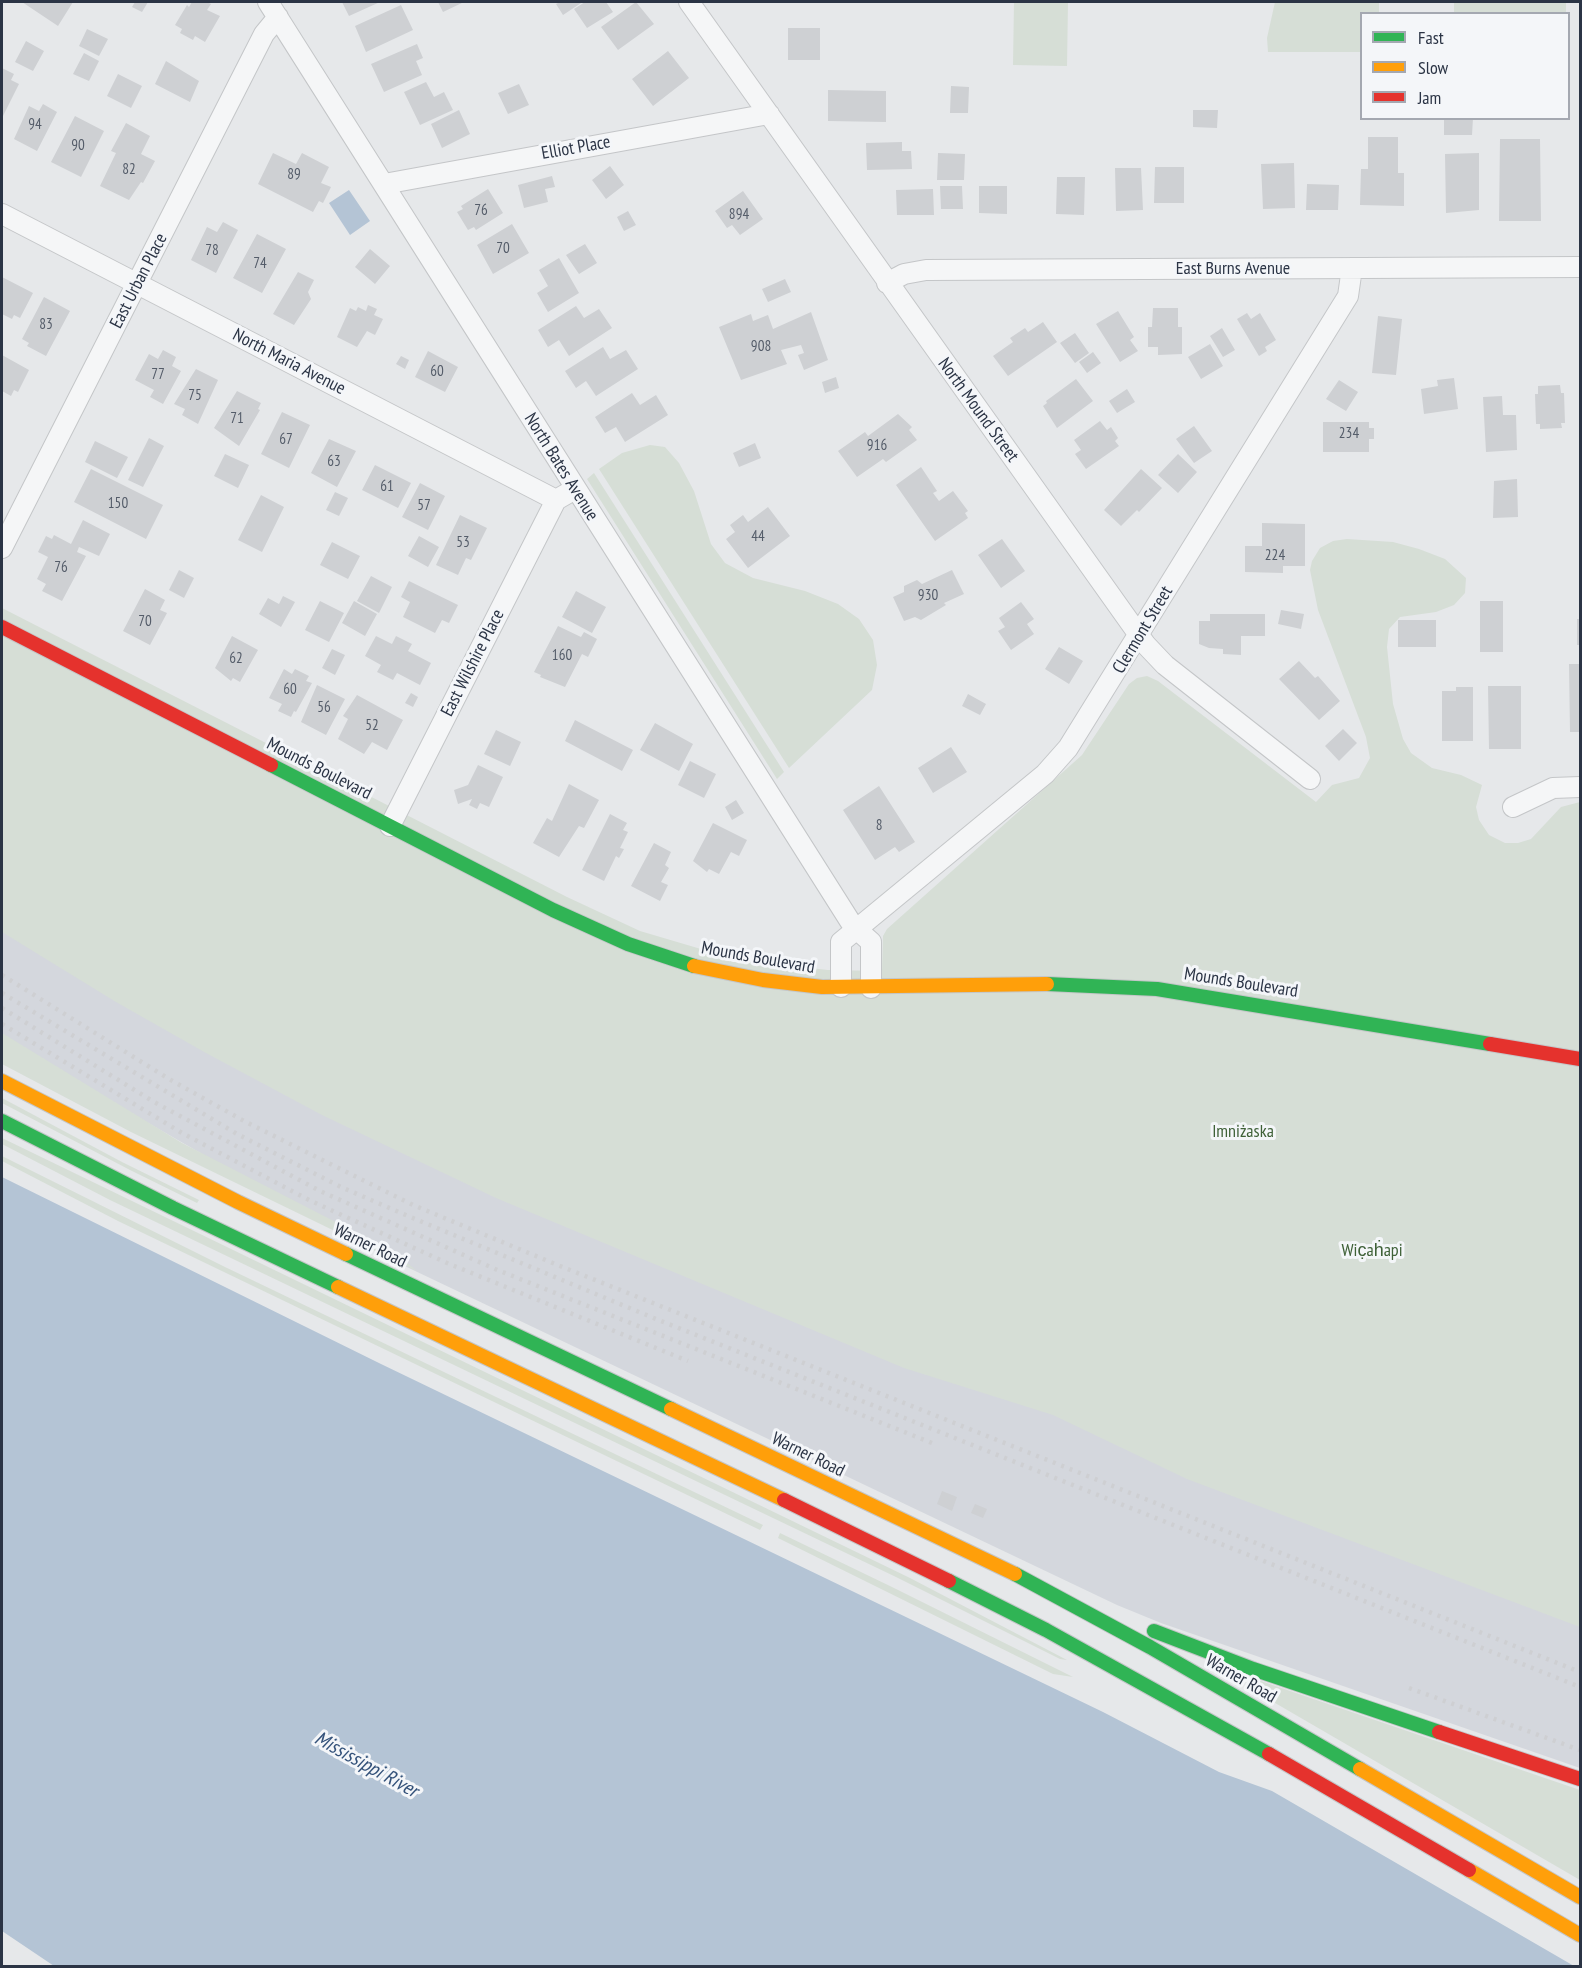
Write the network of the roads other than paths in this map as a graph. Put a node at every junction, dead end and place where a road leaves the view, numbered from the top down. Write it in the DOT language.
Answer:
graph roads {
  1 [pos="689,2"];
  2 [pos="273,9"];
  3 [pos="770,114"];
  4 [pos="384,184"];
  5 [pos="2,214"];
  6 [pos="1581,267"];
  7 [pos="1352,268"];
  8 [pos="887,283"];
  9 [pos="137,284"];
  10 [pos="575,489"];
  11 [pos="556,500"];
  12 [pos="2,548"];
  13 [pos="2,627"];
  14 [pos="1139,636"];
  15 [pos="1310,779"];
  16 [pos="1581,787"];
  17 [pos="1513,807"];
  18 [pos="390,826"];
  19 [pos="857,932"];
  20 [pos="841,987"];
  21 [pos="871,988"];
  22 [pos="1581,1059"];
  23 [pos="2,1081"];
  24 [pos="2,1121"];
  25 [pos="1013,1574"];
  26 [pos="1581,1779"];
  27 [pos="1581,1897"];
  28 [pos="1581,1935"];
  1 -- 3 [label="street, North Mound Street"];
  2 -- 4 [label="street, North Bates Avenue"];
  2 -- 9 [label="street, East Urban Place"];
  3 -- 4 [label="street, Elliot Place"];
  3 -- 8 [label="street, North Mound Street"];
  4 -- 10 [label="street, North Bates Avenue"];
  5 -- 9 [label="street, North Maria Avenue"];
  6 -- 7 [label="street, East Burns Avenue"];
  7 -- 8 [label="street, East Burns Avenue"];
  7 -- 14 [label="street, Clermont Street"];
  8 -- 14 [label="street, North Mound Street"];
  9 -- 11 [label="street, North Maria Avenue"];
  9 -- 12 [label="street, East Urban Place"];
  10 -- 11 [label="street"];
  10 -- 19 [label="street, North Bates Avenue"];
  11 -- 18 [label="street, East Wilshire Place"];
  13 -- 18 [label="main road, Mounds Boulevard"];
  14 -- 15 [label="street, North Mound Street"];
  14 -- 19 [label="street, Clermont Street"];
  16 -- 17 [label="street"];
  18 -- 20 [label="main road, Mounds Boulevard"];
  19 -- 20 [label="street, Clermont Street"];
  19 -- 21 [label="street"];
  20 -- 21 [label="main road, Mounds Boulevard"];
  21 -- 22 [label="main road, Mounds Boulevard"];
  23 -- 25 [label="main road, Warner Road"];
  24 -- 28 [label="main road"];
  25 -- 26 [label="main road"];
  25 -- 27 [label="main road, Warner Road"];
}
